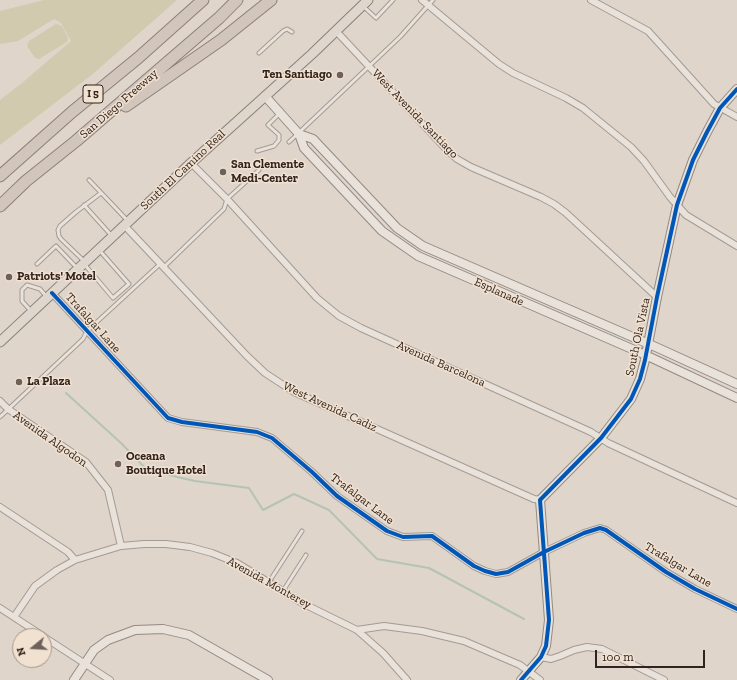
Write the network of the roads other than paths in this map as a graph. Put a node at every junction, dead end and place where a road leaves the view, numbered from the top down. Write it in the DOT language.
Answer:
graph roads {
  1 [pos="197,0"];
  2 [pos="203,0"];
  3 [pos="237,0"];
  4 [pos="271,0"];
  5 [pos="392,0"];
  6 [pos="422,0"];
  7 [pos="433,0"];
  8 [pos="591,0"];
  9 [pos="365,3"];
  10 [pos="428,6"];
  11 [pos="188,14"];
  12 [pos="336,31"];
  13 [pos="292,32"];
  14 [pos="259,53"];
  15 [pos="370,67"];
  16 [pos="737,89"];
  17 [pos="265,96"];
  18 [pos="720,108"];
  19 [pos="280,113"];
  20 [pos="737,117"];
  21 [pos="299,134"];
  22 [pos="76,141"];
  23 [pos="289,142"];
  24 [pos="257,151"];
  25 [pos="191,163"];
  26 [pos="259,170"];
  27 [pos="0,176"];
  28 [pos="90,180"];
  29 [pos="26,181"];
  30 [pos="101,193"];
  31 [pos="226,198"];
  32 [pos="84,205"];
  33 [pos="677,205"];
  34 [pos="0,206"];
  35 [pos="0,213"];
  36 [pos="126,224"];
  37 [pos="112,236"];
  38 [pos="423,246"];
  39 [pos="737,246"];
  40 [pos="99,250"];
  41 [pos="418,256"];
  42 [pos="37,264"];
  43 [pos="82,265"];
  44 [pos="162,265"];
  45 [pos="50,295"];
  46 [pos="657,297"];
  47 [pos="552,302"];
  48 [pos="32,312"];
  49 [pos="547,313"];
  50 [pos="87,331"];
  51 [pos="0,342"];
  52 [pos="648,344"];
  53 [pos="646,356"];
  54 [pos="737,384"];
  55 [pos="737,398"];
  56 [pos="0,401"];
  57 [pos="8,410"];
  58 [pos="0,417"];
  59 [pos="601,438"];
  60 [pos="540,500"];
  61 [pos="737,503"];
  62 [pos="0,507"];
  63 [pos="302,531"];
  64 [pos="121,546"];
  65 [pos="544,552"];
  66 [pos="306,555"];
  67 [pos="75,560"];
  68 [pos="269,582"];
  69 [pos="283,590"];
  70 [pos="0,608"];
  71 [pos="737,609"];
  72 [pos="14,617"];
  73 [pos="31,628"];
  74 [pos="357,630"];
  75 [pos="52,641"];
  76 [pos="541,657"];
  77 [pos="85,664"];
  78 [pos="529,671"];
  79 [pos="74,680"];
  80 [pos="110,680"];
  81 [pos="268,680"];
  82 [pos="407,680"];
  83 [pos="521,680"];
  84 [pos="540,680"];
  85 [pos="664,680"];
  1 -- 11 [label="highway"];
  2 -- 11 [label="highway, San Diego Freeway / I 5"];
  3 -- 22 [label="highway, San Diego Freeway / I 5"];
  4 -- 22 [label="highway"];
  5 -- 9 [label="lane"];
  6 -- 10 [label="street"];
  7 -- 10 [label="lane"];
  8 -- 18 [label="street"];
  9 -- 12 [label="main road, South El Camino Real"];
  10 -- 15 [label="lane"];
  10 -- 33 [label="street"];
  11 -- 27 [label="highway, San Diego Freeway / I 5"];
  12 -- 15 [label="street, West Avenida Santiago"];
  12 -- 17 [label="main road, South El Camino Real"];
  13 -- 14 [label="lane"];
  15 -- 21 [label="lane"];
  15 -- 46 [label="street, West Avenida Santiago"];
  16 -- 18 [label="street, South Ola Vista"];
  17 -- 19 [label="street, Esplanade"];
  17 -- 25 [label="main road, South El Camino Real"];
  18 -- 20 [label="street"];
  18 -- 33 [label="street, South Ola Vista"];
  19 -- 21 [label="street, Esplanade"];
  19 -- 24 [label="lane"];
  21 -- 23 [label="lane"];
  21 -- 38 [label="street, Esplanade"];
  21 -- 41 [label="street, Esplanade"];
  22 -- 29 [label="highway, San Diego Freeway / I 5"];
  25 -- 31 [label="street, Avenida Barcelona"];
  25 -- 36 [label="main road, South El Camino Real"];
  26 -- 31 [label="lane"];
  28 -- 30 [label="lane"];
  29 -- 34 [label="highway, San Diego Freeway / I 5"];
  29 -- 35 [label="highway"];
  30 -- 32 [label="lane"];
  30 -- 36 [label="lane"];
  31 -- 44 [label="lane"];
  31 -- 59 [label="street, Avenida Barcelona"];
  32 -- 37 [label="lane"];
  32 -- 43 [label="lane"];
  33 -- 39 [label="street"];
  33 -- 46 [label="street, South Ola Vista"];
  36 -- 37 [label="main road, South El Camino Real"];
  36 -- 44 [label="street, West Avenida Cadiz"];
  37 -- 40 [label="main road, South El Camino Real"];
  38 -- 41 [label="street"];
  38 -- 47 [label="street, Esplanade"];
  40 -- 43 [label="main road, South El Camino Real"];
  40 -- 43 [label="lane"];
  41 -- 49 [label="street, Esplanade"];
  42 -- 43 [label="lane"];
  43 -- 45 [label="main road, South El Camino Real"];
  44 -- 50 [label="lane"];
  44 -- 60 [label="street, West Avenida Cadiz"];
  45 -- 48 [label="main road, South El Camino Real"];
  45 -- 48 [label="lane"];
  45 -- 50 [label="street, Trafalgar Lane"];
  46 -- 52 [label="street, South Ola Vista"];
  47 -- 49 [label="street"];
  47 -- 52 [label="street, Esplanade"];
  48 -- 51 [label="main road, South El Camino Real"];
  49 -- 53 [label="street, Esplanade"];
  50 -- 57 [label="lane"];
  50 -- 65 [label="street, Trafalgar Lane"];
  52 -- 53 [label="street, South Ola Vista"];
  52 -- 54 [label="street, Esplanade"];
  53 -- 55 [label="street, Esplanade"];
  53 -- 59 [label="street, South Ola Vista"];
  56 -- 57 [label="street, Avenida Algodon"];
  57 -- 58 [label="lane"];
  57 -- 64 [label="street, Avenida Algodon"];
  59 -- 60 [label="street, South Ola Vista"];
  59 -- 61 [label="street, Avenida Barcelona"];
  60 -- 65 [label="street"];
  62 -- 67 [label="street"];
  63 -- 68 [label="lane"];
  64 -- 67 [label="street, Avenida Monterey"];
  64 -- 68 [label="street, Avenida Monterey"];
  65 -- 71 [label="street, Trafalgar Lane"];
  65 -- 76 [label="street"];
  66 -- 69 [label="lane"];
  67 -- 72 [label="street, Avenida Monterey"];
  68 -- 69 [label="street, Avenida Monterey"];
  69 -- 74 [label="street, Avenida Monterey"];
  70 -- 72 [label="street"];
  72 -- 73 [label="street"];
  74 -- 78 [label="street"];
  74 -- 82 [label="street, Avenida Monterey"];
  75 -- 77 [label="street"];
  76 -- 78 [label="street"];
  76 -- 85 [label="street"];
  77 -- 79 [label="street"];
  77 -- 80 [label="street"];
  77 -- 81 [label="street"];
  78 -- 83 [label="street"];
  78 -- 84 [label="street"];
}
